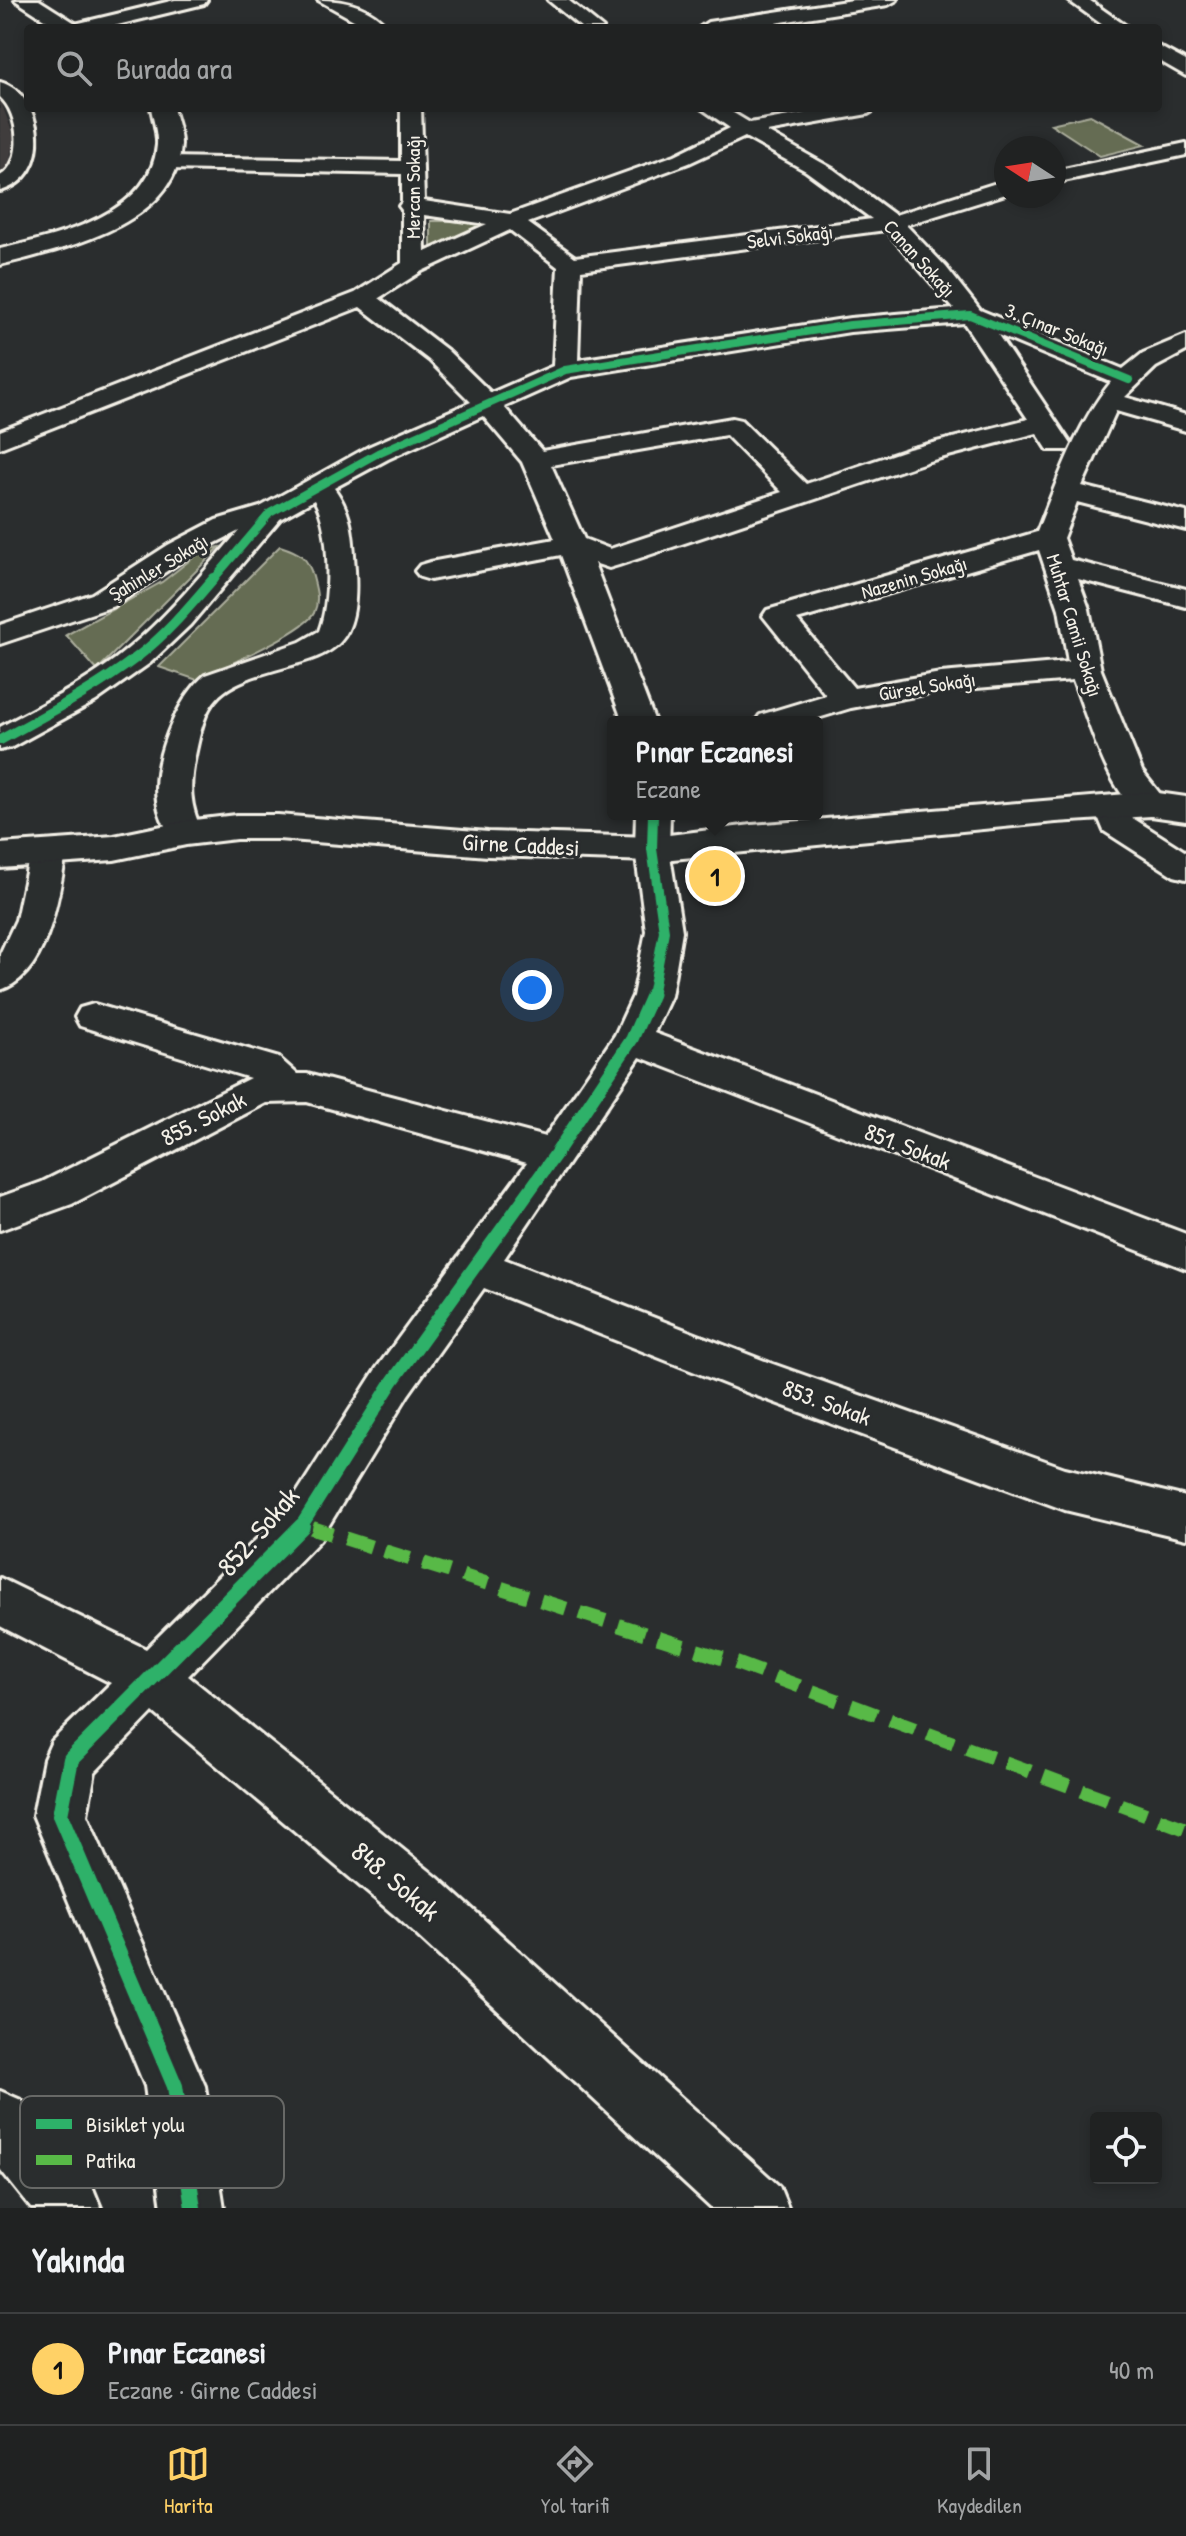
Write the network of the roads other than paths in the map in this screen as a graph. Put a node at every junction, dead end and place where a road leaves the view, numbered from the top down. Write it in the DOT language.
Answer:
graph roads {
  1 [pos="25,0"];
  2 [pos="198,0"];
  3 [pos="327,0"];
  4 [pos="557,0"];
  5 [pos="888,0"];
  6 [pos="1077,0"];
  7 [pos="739,6"];
  8 [pos="760,19"];
  9 [pos="66,24"];
  10 [pos="99,24"];
  11 [pos="374,24"];
  12 [pos="589,24"];
  13 [pos="731,24"];
  14 [pos="1114,24"];
  15 [pos="1162,56"];
  16 [pos="1186,70"];
  17 [pos="0,88"];
  18 [pos="163,112"];
  19 [pos="411,112"];
  20 [pos="717,112"];
  21 [pos="845,112"];
  22 [pos="743,130"];
  23 [pos="1186,149"];
  24 [pos="168,163"];
  25 [pos="410,168"];
  26 [pos="1066,174"];
  27 [pos="0,184"];
  28 [pos="994,191"];
  29 [pos="410,206"];
  30 [pos="512,221"];
  31 [pos="891,223"];
  32 [pos="0,257"];
  33 [pos="570,265"];
  34 [pos="414,266"];
  35 [pos="363,298"];
  36 [pos="970,315"];
  37 [pos="1186,342"];
  38 [pos="565,370"];
  39 [pos="1119,390"];
  40 [pos="489,406"];
  41 [pos="1044,423"];
  42 [pos="1186,423"];
  43 [pos="0,440"];
  44 [pos="535,460"];
  45 [pos="1071,479"];
  46 [pos="319,487"];
  47 [pos="799,493"];
  48 [pos="270,513"];
  49 [pos="1186,521"];
  50 [pos="572,544"];
  51 [pos="1053,552"];
  52 [pos="430,571"];
  53 [pos="1186,598"];
  54 [pos="0,635"];
  55 [pos="1085,670"];
  56 [pos="846,699"];
  57 [pos="637,716"];
  58 [pos="791,716"];
  59 [pos="0,740"];
  60 [pos="1168,806"];
  61 [pos="1111,807"];
  62 [pos="652,832"];
  63 [pos="186,833"];
  64 [pos="48,853"];
  65 [pos="0,856"];
  66 [pos="1186,868"];
  67 [pos="0,977"];
  68 [pos="94,1017"];
  69 [pos="632,1039"];
  70 [pos="287,1088"];
  71 [pos="555,1155"];
  72 [pos="0,1214"];
  73 [pos="1186,1252"];
  74 [pos="474,1266"];
  75 [pos="1186,1518"];
  76 [pos="0,1601"];
  77 [pos="152,1678"];
  78 [pos="176,2096"];
  79 [pos="0,2121"];
  80 [pos="20,2146"];
  81 [pos="54,2188"];
  82 [pos="190,2188"];
  83 [pos="70,2208"];
  84 [pos="193,2208"];
  85 [pos="757,2208"];
  1 -- 9 [label="street"];
  2 -- 10 [label="street"];
  3 -- 11 [label="street"];
  4 -- 12 [label="street"];
  5 -- 8 [label="street"];
  6 -- 14 [label="street"];
  7 -- 8 [label="street"];
  8 -- 13 [label="street"];
  15 -- 16 [label="street"];
  17 -- 27 [label="street"];
  18 -- 24 [label="street"];
  19 -- 25 [label="street, Mercan Sokağı"];
  20 -- 22 [label="street, Canan Sokağı"];
  21 -- 22 [label="street"];
  22 -- 30 [label="street"];
  22 -- 31 [label="street, Canan Sokağı"];
  23 -- 26 [label="street"];
  24 -- 25 [label="street"];
  24 -- 32 [label="street"];
  25 -- 29 [label="street, Mercan Sokağı"];
  28 -- 31 [label="street, Selvi Sokağı"];
  29 -- 30 [label="street"];
  29 -- 34 [label="street, Mercan Sokağı"];
  30 -- 33 [label="street"];
  30 -- 34 [label="street"];
  31 -- 33 [label="street, Selvi Sokağı"];
  31 -- 36 [label="street, Canan Sokağı"];
  33 -- 38 [label="street"];
  34 -- 35 [label="street"];
  35 -- 40 [label="street"];
  35 -- 43 [label="street"];
  36 -- 38 [label="street"];
  36 -- 39 [label="street, 3. Çınar Sokağı"];
  36 -- 41 [label="street, Canan Sokağı"];
  37 -- 39 [label="street, Muhtar Camii Sokağı"];
  38 -- 40 [label="street"];
  39 -- 42 [label="street, 3. Çınar Sokağı"];
  39 -- 45 [label="street, Muhtar Camii Sokağı"];
  40 -- 44 [label="street"];
  40 -- 46 [label="street"];
  41 -- 45 [label="street, Canan Sokağı"];
  41 -- 47 [label="street"];
  44 -- 47 [label="street"];
  44 -- 50 [label="street"];
  45 -- 49 [label="street"];
  45 -- 51 [label="street, Muhtar Camii Sokağı"];
  46 -- 48 [label="street"];
  46 -- 63 [label="street"];
  47 -- 50 [label="street"];
  48 -- 54 [label="street, Şahinler Sokağı"];
  48 -- 59 [label="street"];
  50 -- 52 [label="street"];
  50 -- 57 [label="street"];
  51 -- 53 [label="street"];
  51 -- 55 [label="street, Muhtar Camii Sokağı"];
  51 -- 56 [label="street, Nazenin Sokağı"];
  55 -- 56 [label="street, Gürsel Sokağı"];
  55 -- 60 [label="street, Muhtar Camii Sokağı"];
  56 -- 58 [label="street, Gürsel Sokağı"];
  60 -- 61 [label="street, Girne Caddesi"];
  61 -- 62 [label="street, Girne Caddesi"];
  61 -- 66 [label="street"];
  62 -- 63 [label="street, Girne Caddesi"];
  62 -- 69 [label="street, 852. Sokak"];
  63 -- 64 [label="street, Girne Caddesi"];
  64 -- 65 [label="street, Girne Caddesi"];
  64 -- 67 [label="street"];
  68 -- 70 [label="street"];
  69 -- 71 [label="street, 852. Sokak"];
  69 -- 73 [label="street, 851. Sokak"];
  70 -- 71 [label="street, 855. Sokak"];
  70 -- 72 [label="street, 855. Sokak"];
  71 -- 74 [label="street, 852. Sokak"];
  74 -- 75 [label="street, 853. Sokak"];
  74 -- 77 [label="street, 852. Sokak"];
  76 -- 77 [label="street, 848. Sokak"];
  77 -- 78 [label="street, 852. Sokak"];
  77 -- 85 [label="street, 848. Sokak"];
  79 -- 80 [label="street"];
  81 -- 83 [label="street"];
  82 -- 84 [label="street, 852. Sokak"];
}
